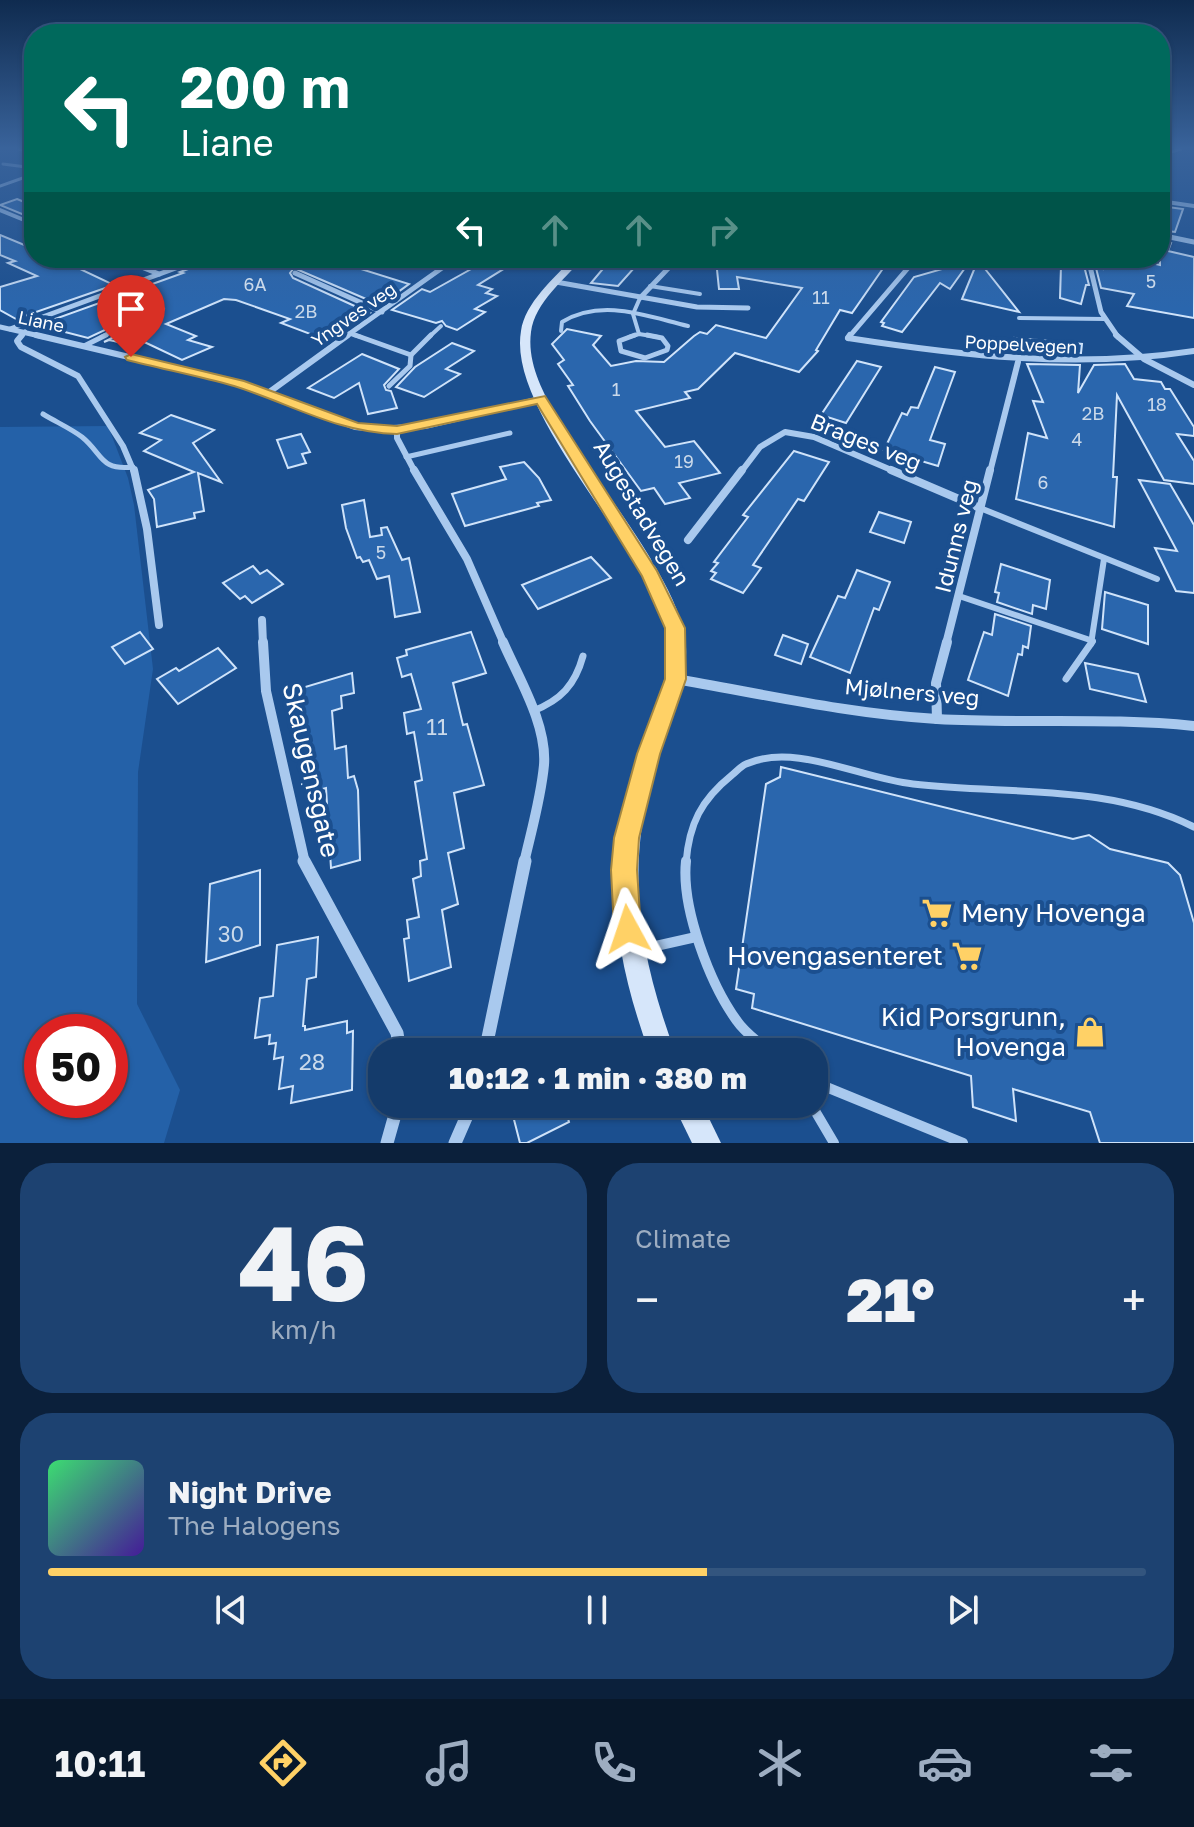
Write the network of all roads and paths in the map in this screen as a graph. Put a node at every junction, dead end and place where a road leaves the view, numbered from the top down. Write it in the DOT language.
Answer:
graph roads {
  1 [pos="1171,202"];
  2 [pos="1193,205"];
  3 [pos="0,210"];
  4 [pos="24,220"];
  5 [pos="1170,237"];
  6 [pos="1194,242"];
  7 [pos="144,268"];
  8 [pos="176,268"];
  9 [pos="442,268"];
  10 [pos="569,268"];
  11 [pos="668,268"];
  12 [pos="908,268"];
  13 [pos="1090,268"];
  14 [pos="295,273"];
  15 [pos="159,274"];
  16 [pos="556,282"];
  17 [pos="650,286"];
  18 [pos="700,294"];
  19 [pos="640,298"];
  20 [pos="748,308"];
  21 [pos="159,309"];
  22 [pos="382,312"];
  23 [pos="633,314"];
  24 [pos="1019,318"];
  25 [pos="1105,319"];
  26 [pos="441,326"];
  27 [pos="688,326"];
  28 [pos="0,327"];
  29 [pos="9,329"];
  30 [pos="561,331"];
  31 [pos="25,332"];
  32 [pos="351,334"];
  33 [pos="639,334"];
  34 [pos="84,346"];
  35 [pos="1194,351"];
  36 [pos="411,355"];
  37 [pos="1142,360"];
  38 [pos="1018,362"];
  39 [pos="1194,385"];
  40 [pos="389,386"];
  41 [pos="268,393"];
  42 [pos="541,399"];
  43 [pos="43,414"];
  44 [pos="397,430"];
  45 [pos="510,433"];
  46 [pos="406,457"];
  47 [pos="133,467"];
  48 [pos="980,508"];
  49 [pos="688,540"];
  50 [pos="1104,559"];
  51 [pos="1157,579"];
  52 [pos="959,596"];
  53 [pos="262,620"];
  54 [pos="159,625"];
  55 [pos="1093,641"];
  56 [pos="583,656"];
  57 [pos="676,679"];
  58 [pos="1066,679"];
  59 [pos="533,711"];
  60 [pos="937,719"];
  61 [pos="1194,726"];
  62 [pos="1194,827"];
  63 [pos="696,937"];
  64 [pos="630,952"];
  65 [pos="398,1038"];
  66 [pos="488,1038"];
  67 [pos="657,1038"];
  68 [pos="754,1038"];
  69 [pos="828,1088"];
  70 [pos="394,1118"];
  71 [pos="466,1118"];
  72 [pos="694,1118"];
  73 [pos="819,1118"];
  74 [pos="387,1143"];
  75 [pos="455,1143"];
  76 [pos="707,1143"];
  77 [pos="834,1143"];
  78 [pos="963,1143"];
  1 -- 2 [label="street"];
  3 -- 4 [label="street"];
  5 -- 6 [label="street"];
  7 -- 15 [label="street"];
  8 -- 15 [label="street"];
  9 -- 22 [label="street, Yngves veg"];
  10 -- 16 [label="main road, Augestadvegen"];
  11 -- 17 [label="street"];
  12 -- 38 [label="street, Poppelvegen"];
  13 -- 25 [label="street"];
  14 -- 22 [label="street"];
  15 -- 29 [label="street"];
  16 -- 19 [label="street"];
  16 -- 42 [label="main road, Augestadvegen"];
  17 -- 18 [label="lane"];
  17 -- 19 [label="street"];
  19 -- 20 [label="street"];
  19 -- 23 [label="lane"];
  21 -- 34 [label="lane"];
  22 -- 32 [label="street, Yngves veg"];
  23 -- 27 [label="lane"];
  23 -- 30 [label="lane"];
  23 -- 33 [label="lane"];
  24 -- 25 [label="lane"];
  25 -- 37 [label="street"];
  26 -- 36 [label="lane"];
  28 -- 29 [label="street, Liane"];
  29 -- 31 [label="street, Liane"];
  31 -- 34 [label="street, Liane"];
  31 -- 47 [label="street"];
  32 -- 36 [label="lane"];
  32 -- 41 [label="street, Yngves veg"];
  33 -- 33 [label="lane"];
  34 -- 41 [label="street, Liane"];
  35 -- 37 [label="street, Poppelvegen"];
  36 -- 40 [label="lane"];
  37 -- 38 [label="street, Poppelvegen"];
  37 -- 39 [label="street"];
  38 -- 48 [label="street, Idunns veg"];
  41 -- 44 [label="street, Liane"];
  42 -- 44 [label="street, Liane"];
  42 -- 57 [label="main road, Augestadvegen"];
  43 -- 47 [label="lane"];
  44 -- 46 [label="street"];
  45 -- 46 [label="lane"];
  46 -- 59 [label="street"];
  47 -- 54 [label="street"];
  48 -- 49 [label="street, Brages veg"];
  48 -- 50 [label="lane"];
  48 -- 52 [label="street, Idunns veg"];
  50 -- 51 [label="lane"];
  50 -- 55 [label="lane"];
  52 -- 55 [label="lane"];
  52 -- 60 [label="street, Idunns veg"];
  53 -- 65 [label="street, Skaugensgate"];
  55 -- 58 [label="lane"];
  56 -- 59 [label="lane"];
  57 -- 60 [label="street, Mjølners veg"];
  57 -- 64 [label="main road, Augestadvegen"];
  59 -- 66 [label="street"];
  60 -- 61 [label="street, Mjølners veg"];
  62 -- 63 [label="lane"];
  63 -- 64 [label="lane"];
  63 -- 68 [label="lane"];
  64 -- 67 [label="main road, Augestadvegen"];
  69 -- 78 [label="lane"];
  70 -- 74 [label="street"];
  71 -- 75 [label="street"];
  72 -- 76 [label="main road"];
  73 -- 77 [label="lane"];
}
